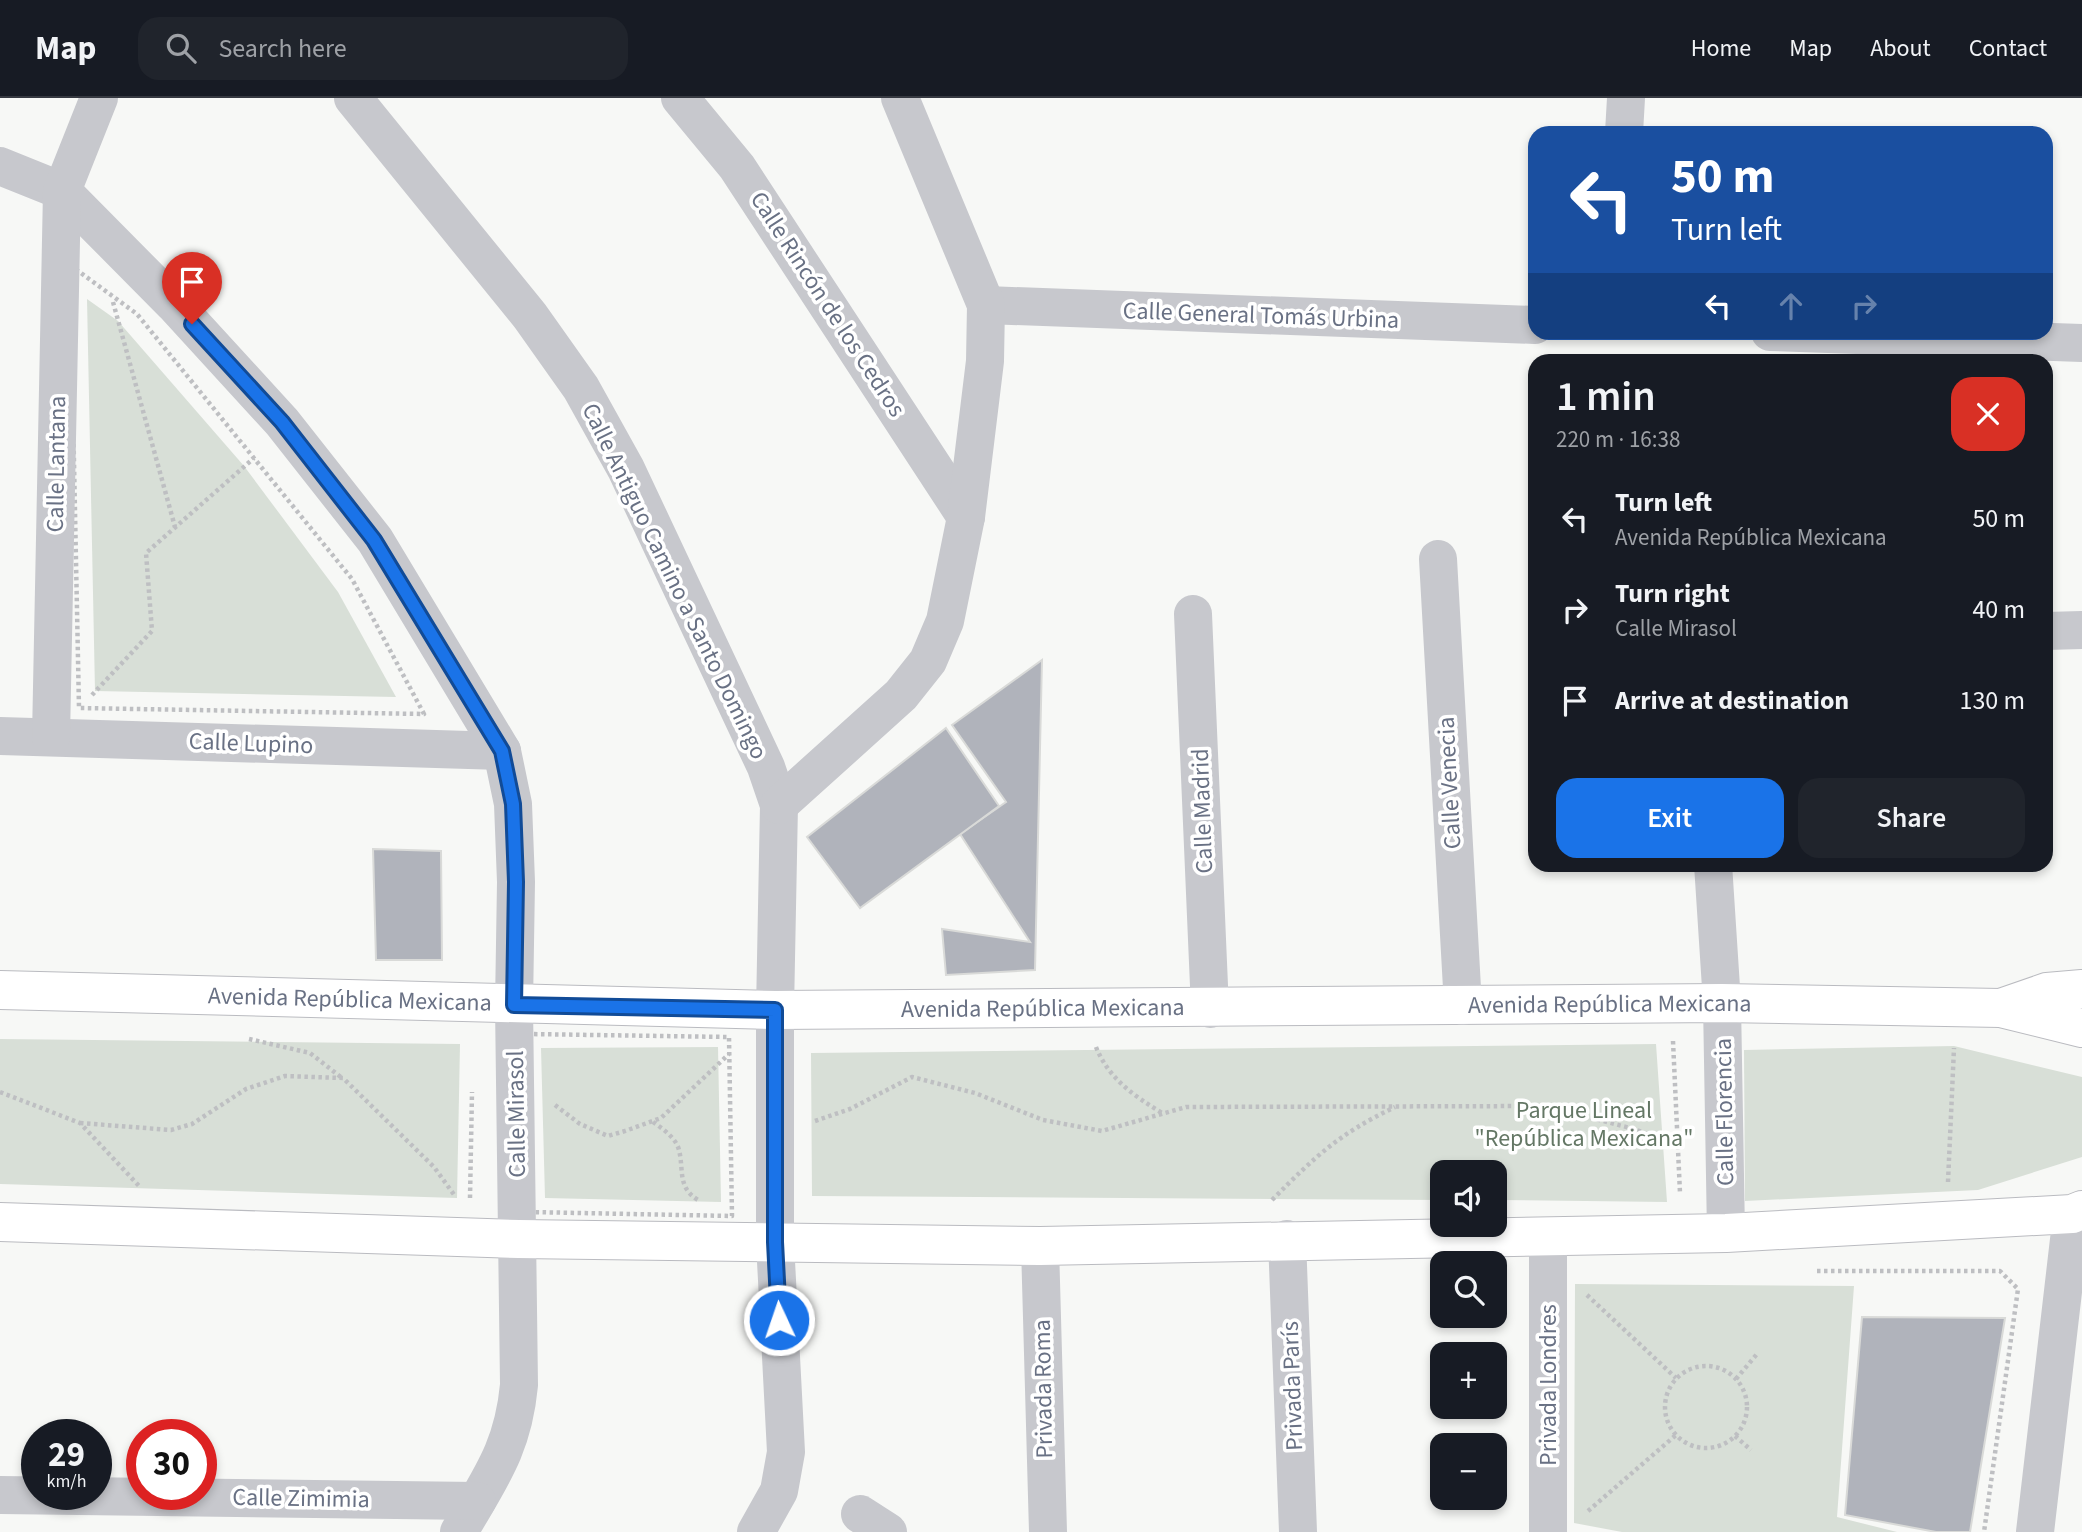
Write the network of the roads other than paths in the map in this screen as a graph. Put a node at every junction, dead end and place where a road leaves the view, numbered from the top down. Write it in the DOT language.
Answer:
graph roads {
  1 [pos="99,98"];
  2 [pos="353,98"];
  3 [pos="680,98"];
  4 [pos="900,98"];
  5 [pos="1626,98"];
  6 [pos="1624,126"];
  7 [pos="0,166"];
  8 [pos="62,191"];
  9 [pos="986,305"];
  10 [pos="1528,324"];
  11 [pos="1997,340"];
  12 [pos="2082,343"];
  13 [pos="966,517"];
  14 [pos="1438,559"];
  15 [pos="1193,614"];
  16 [pos="2082,630"];
  17 [pos="2053,631"];
  18 [pos="0,736"];
  19 [pos="51,737"];
  20 [pos="502,751"];
  21 [pos="779,805"];
  22 [pos="1714,872"];
  23 [pos="2082,989"];
  24 [pos="0,990"];
  25 [pos="1722,1003"];
  26 [pos="514,1005"];
  27 [pos="1463,1006"];
  28 [pos="2001,1008"];
  29 [pos="1210,1009"];
  30 [pos="775,1010"];
  31 [pos="2082,1028"];
  32 [pos="2079,1213"];
  33 [pos="0,1222"];
  34 [pos="1726,1233"];
  35 [pos="1548,1238"];
  36 [pos="519,1239"];
  37 [pos="1287,1239"];
  38 [pos="775,1242"];
  39 [pos="1041,1246"];
  40 [pos="2069,1363"];
  41 [pos="0,1495"];
  42 [pos="468,1516"];
  43 [pos="756,1532"];
  44 [pos="1048,1532"];
  45 [pos="1298,1532"];
  46 [pos="1548,1532"];
  47 [pos="2035,1532"];
  1 -- 8 [label="street"];
  2 -- 21 [label="street, Calle Antiguo Camino a Santo Domingo"];
  3 -- 13 [label="street, Calle Rincón de los Cedros"];
  4 -- 9 [label="street"];
  5 -- 6 [label="street"];
  7 -- 8 [label="street, Calle Mirasol"];
  8 -- 19 [label="street, Calle Lantana"];
  8 -- 20 [label="street, Calle Mirasol"];
  9 -- 10 [label="street, Calle General Tomás Urbina"];
  9 -- 13 [label="street"];
  11 -- 12 [label="street"];
  13 -- 21 [label="street"];
  14 -- 27 [label="street, Calle Venecia"];
  15 -- 29 [label="street, Calle Madrid"];
  16 -- 17 [label="street"];
  18 -- 19 [label="street, Calle Lupino"];
  19 -- 20 [label="street, Calle Lupino"];
  20 -- 26 [label="street, Calle Mirasol"];
  21 -- 30 [label="street, Calle Antiguo Camino a Santo Domingo"];
  22 -- 25 [label="street, Calle Florencia"];
  23 -- 28 [label="main road"];
  24 -- 26 [label="main road, Avenida República Mexicana"];
  25 -- 27 [label="main road, Avenida República Mexicana"];
  25 -- 28 [label="main road, Avenida República Mexicana"];
  25 -- 34 [label="street, Calle Florencia"];
  26 -- 30 [label="main road, Avenida República Mexicana"];
  26 -- 36 [label="street, Calle Mirasol"];
  27 -- 29 [label="main road, Avenida República Mexicana"];
  28 -- 31 [label="main road, Avenida República Mexicana"];
  29 -- 30 [label="main road, Avenida República Mexicana"];
  30 -- 38 [label="street, Calle Antiguo Camino a Santo Domingo"];
  32 -- 34 [label="main road"];
  32 -- 40 [label="street"];
  33 -- 36 [label="main road"];
  34 -- 35 [label="main road"];
  35 -- 37 [label="main road"];
  35 -- 46 [label="street, Privada Londres"];
  36 -- 38 [label="main road"];
  36 -- 42 [label="street, Calle Mirasol"];
  37 -- 39 [label="main road"];
  37 -- 45 [label="street, Privada París"];
  38 -- 39 [label="main road"];
  38 -- 43 [label="street, Calle Antiguo Camino a Santo Domingo"];
  39 -- 44 [label="street, Privada Roma"];
  40 -- 47 [label="street"];
  41 -- 42 [label="street, Calle Zimimia"];
}
